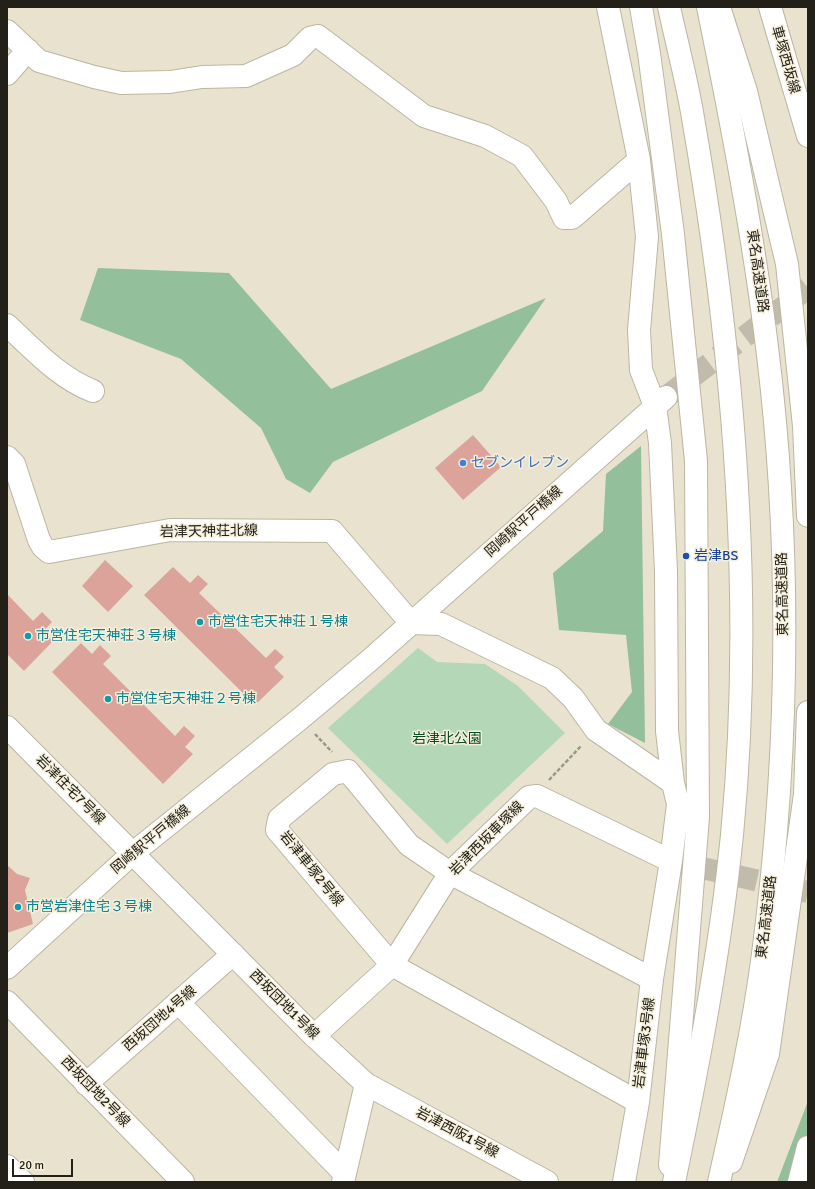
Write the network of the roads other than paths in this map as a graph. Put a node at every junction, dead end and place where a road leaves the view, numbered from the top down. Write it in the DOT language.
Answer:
graph roads {
  1 [pos="608,7"];
  2 [pos="641,7"];
  3 [pos="669,7"];
  4 [pos="708,7"];
  5 [pos="719,7"];
  6 [pos="770,7"];
  7 [pos="7,31"];
  8 [pos="28,50"];
  9 [pos="7,74"];
  10 [pos="808,136"];
  11 [pos="639,160"];
  12 [pos="7,325"];
  13 [pos="93,391"];
  14 [pos="661,401"];
  15 [pos="7,456"];
  16 [pos="808,516"];
  17 [pos="412,622"];
  18 [pos="808,712"];
  19 [pos="7,728"];
  20 [pos="673,783"];
  21 [pos="133,853"];
  22 [pos="671,861"];
  23 [pos="450,873"];
  24 [pos="233,954"];
  25 [pos="392,965"];
  26 [pos="7,968"];
  27 [pos="652,979"];
  28 [pos="7,1002"];
  29 [pos="178,1002"];
  30 [pos="314,1036"];
  31 [pos="86,1084"];
  32 [pos="366,1084"];
  33 [pos="638,1102"];
  34 [pos="808,1147"];
  35 [pos="7,1166"];
  36 [pos="344,1178"];
  37 [pos="23,1182"];
  38 [pos="183,1182"];
  39 [pos="548,1182"];
  40 [pos="624,1182"];
  41 [pos="668,1182"];
  42 [pos="674,1182"];
  43 [pos="720,1182"];
  44 [pos="724,1182"];
  45 [pos="799,1182"];
  1 -- 11 [label="main road"];
  2 -- 41 [label="main road"];
  3 -- 42 [label="main road"];
  4 -- 43 [label="main road, 東名高速道路"];
  5 -- 16 [label="main road"];
  6 -- 10 [label="main road, 車塚西坂線"];
  7 -- 8 [label="main road"];
  8 -- 9 [label="main road"];
  8 -- 11 [label="main road"];
  11 -- 14 [label="main road"];
  12 -- 13 [label="main road"];
  14 -- 17 [label="main road, 岡崎駅平戸橋線"];
  14 -- 20 [label="main road"];
  15 -- 17 [label="main road, 岩津天神荘北線"];
  17 -- 20 [label="main road"];
  17 -- 21 [label="main road, 岡崎駅平戸橋線"];
  18 -- 44 [label="main road"];
  19 -- 21 [label="main road, 岩津住宅7号線"];
  20 -- 22 [label="main road"];
  21 -- 24 [label="main road, 西坂団地1号線"];
  21 -- 26 [label="main road, 岡崎駅平戸橋線"];
  22 -- 23 [label="main road, 岩津西坂車塚線"];
  22 -- 27 [label="main road"];
  23 -- 25 [label="main road, 岩津西坂車塚線"];
  23 -- 25 [label="main road, 岩津車塚2号線"];
  23 -- 27 [label="main road, 岩津車塚3号線"];
  24 -- 29 [label="main road, 西坂団地4号線"];
  24 -- 30 [label="main road, 西坂団地1号線"];
  25 -- 30 [label="main road, 岩津西坂車塚線"];
  25 -- 33 [label="main road, 岩津車塚3号線"];
  27 -- 33 [label="main road, 岩津車塚3号線"];
  28 -- 31 [label="main road, 西坂団地2号線"];
  29 -- 31 [label="main road, 西坂団地4号線"];
  29 -- 36 [label="main road"];
  30 -- 32 [label="main road, 西坂団地1号線"];
  31 -- 38 [label="main road, 西坂団地2号線"];
  32 -- 36 [label="main road"];
  32 -- 39 [label="main road, 岩津西阪1号線"];
  33 -- 40 [label="main road"];
  34 -- 45 [label="main road"];
  35 -- 37 [label="main road"];
}
